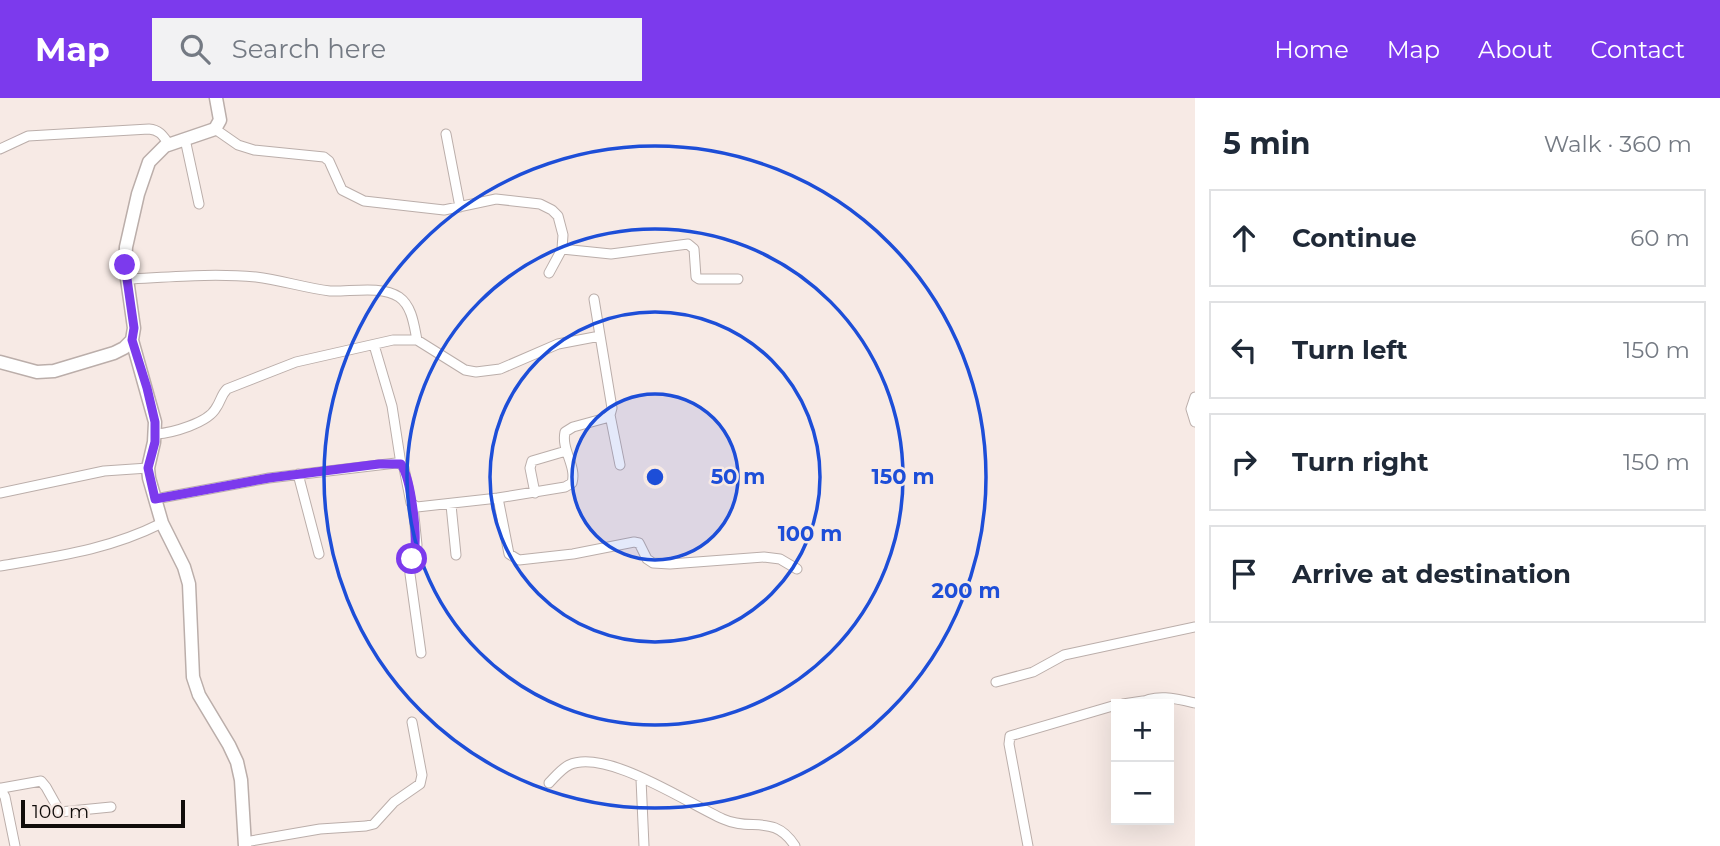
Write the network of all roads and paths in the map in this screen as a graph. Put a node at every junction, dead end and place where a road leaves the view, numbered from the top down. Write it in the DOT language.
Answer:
graph roads {
  1 [pos="216,98"];
  2 [pos="215,129"];
  3 [pos="446,134"];
  4 [pos="185,139"];
  5 [pos="169,144"];
  6 [pos="0,149"];
  7 [pos="199,204"];
  8 [pos="460,207"];
  9 [pos="562,249"];
  10 [pos="549,273"];
  11 [pos="127,279"];
  12 [pos="738,279"];
  13 [pos="594,299"];
  14 [pos="600,336"];
  15 [pos="132,340"];
  16 [pos="417,340"];
  17 [pos="374,345"];
  18 [pos="2,359"];
  19 [pos="1195,397"];
  20 [pos="610,415"];
  21 [pos="1195,422"];
  22 [pos="156,434"];
  23 [pos="566,451"];
  24 [pos="401,464"];
  25 [pos="620,466"];
  26 [pos="148,468"];
  27 [pos="298,474"];
  28 [pos="0,493"];
  29 [pos="535,493"];
  30 [pos="498,498"];
  31 [pos="155,499"];
  32 [pos="451,505"];
  33 [pos="413,506"];
  34 [pos="162,523"];
  35 [pos="319,554"];
  36 [pos="456,555"];
  37 [pos="0,566"];
  38 [pos="797,569"];
  39 [pos="1195,627"];
  40 [pos="421,653"];
  41 [pos="996,681"];
  42 [pos="1154,699"];
  43 [pos="1195,703"];
  44 [pos="1111,706"];
  45 [pos="412,722"];
  46 [pos="641,779"];
  47 [pos="549,783"];
  48 [pos="1,788"];
  49 [pos="111,807"];
  50 [pos="245,844"];
  51 [pos="15,846"];
  52 [pos="644,846"];
  53 [pos="794,846"];
  54 [pos="1028,846"];
  1 -- 2 [label="street"];
  2 -- 4 [label="street"];
  2 -- 8 [label="street"];
  3 -- 8 [label="street"];
  4 -- 5 [label="street"];
  4 -- 7 [label="street"];
  5 -- 6 [label="street"];
  5 -- 11 [label="street"];
  8 -- 9 [label="street"];
  9 -- 10 [label="street"];
  9 -- 12 [label="street"];
  11 -- 15 [label="street"];
  11 -- 16 [label="street"];
  13 -- 14 [label="street"];
  14 -- 16 [label="street"];
  14 -- 20 [label="street"];
  15 -- 18 [label="street"];
  15 -- 22 [label="street"];
  16 -- 17 [label="street"];
  17 -- 22 [label="street"];
  17 -- 24 [label="street"];
  19 -- 21 [label="street"];
  20 -- 23 [label="street"];
  20 -- 25 [label="street"];
  22 -- 26 [label="street"];
  23 -- 29 [label="street"];
  23 -- 29 [label="street"];
  24 -- 27 [label="street"];
  24 -- 33 [label="street"];
  26 -- 28 [label="street"];
  26 -- 31 [label="street"];
  27 -- 31 [label="street"];
  27 -- 35 [label="street"];
  29 -- 30 [label="street"];
  30 -- 32 [label="street"];
  30 -- 38 [label="street"];
  31 -- 34 [label="street"];
  32 -- 33 [label="street"];
  32 -- 36 [label="street"];
  33 -- 40 [label="street"];
  34 -- 37 [label="street"];
  34 -- 50 [label="street"];
  39 -- 41 [label="street"];
  42 -- 43 [label="street"];
  44 -- 54 [label="street"];
  45 -- 50 [label="street"];
  46 -- 47 [label="street"];
  46 -- 52 [label="street"];
  46 -- 53 [label="street"];
  48 -- 49 [label="street"];
  48 -- 51 [label="street"];
}
